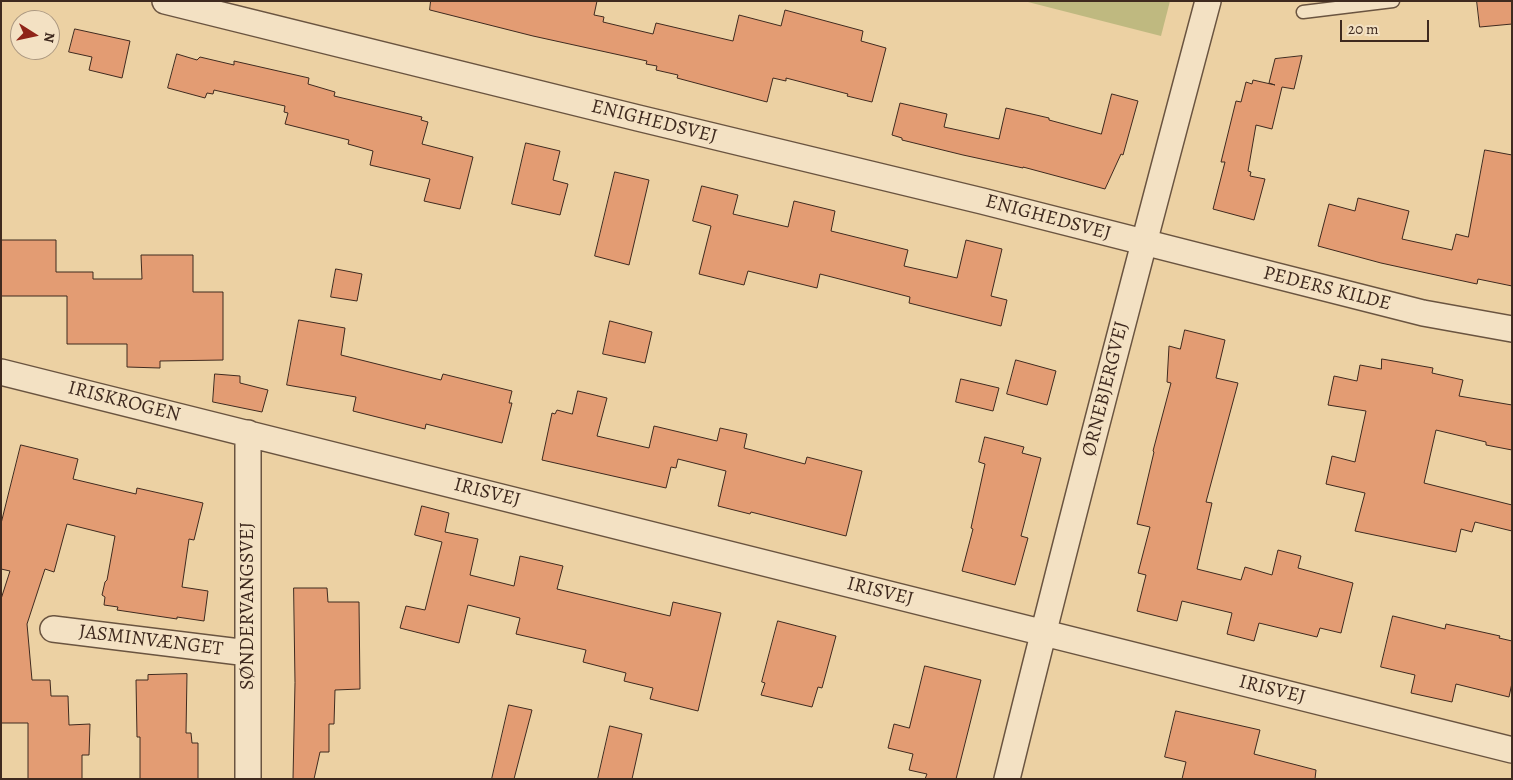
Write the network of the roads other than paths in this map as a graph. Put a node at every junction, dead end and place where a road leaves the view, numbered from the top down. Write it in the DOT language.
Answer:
graph roads {
  1 [pos="165,1"];
  2 [pos="1208,1"];
  3 [pos="1393,1"];
  4 [pos="1303,12"];
  5 [pos="1144,243"];
  6 [pos="1512,329"];
  7 [pos="1,372"];
  8 [pos="248,433"];
  9 [pos="53,629"];
  10 [pos="1043,633"];
  11 [pos="248,653"];
  12 [pos="1512,750"];
  13 [pos="248,779"];
  14 [pos="1007,779"];
  1 -- 5 [label="street, ENIGHEDSVEJ"];
  2 -- 5 [label="street, ØRNEBJERGVEJ"];
  3 -- 4 [label="lane"];
  5 -- 6 [label="street, PEDERS KILDE"];
  5 -- 10 [label="street, ØRNEBJERGVEJ"];
  7 -- 8 [label="street, IRISKROGEN"];
  8 -- 10 [label="street, IRISVEJ"];
  8 -- 11 [label="street, SØNDERVANGSVEJ"];
  9 -- 11 [label="street, JASMINVÆNGET"];
  10 -- 12 [label="street, IRISVEJ"];
  10 -- 14 [label="street, ØRNEBJERGVEJ"];
  11 -- 13 [label="street, SØNDERVANGSVEJ"];
}
